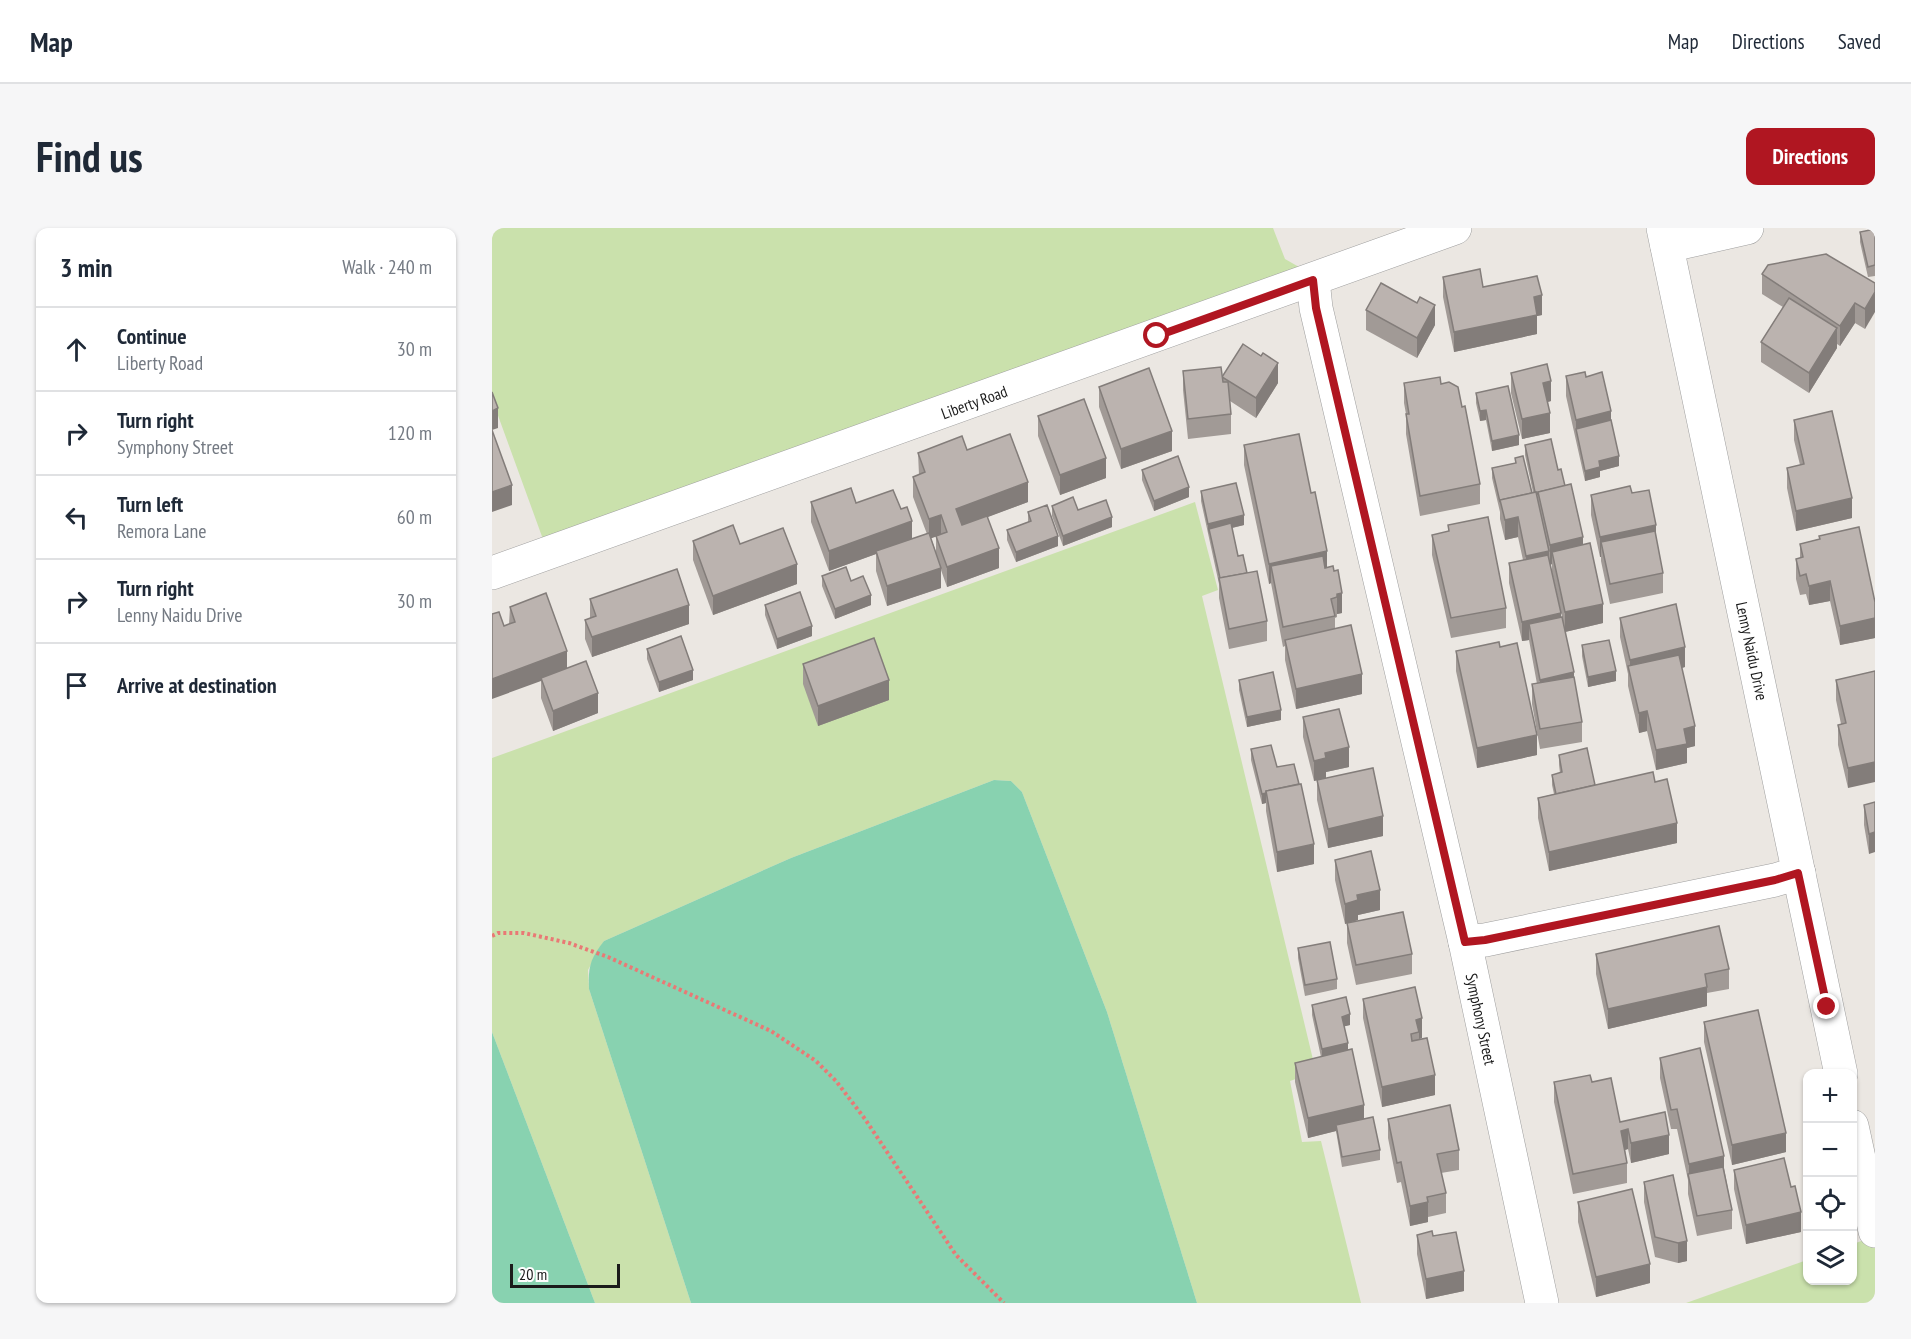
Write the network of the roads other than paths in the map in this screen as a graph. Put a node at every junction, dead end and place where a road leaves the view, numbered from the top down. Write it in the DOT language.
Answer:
graph roads {
  1 [pos="1455,228"];
  2 [pos="1747,228"];
  3 [pos="1665,237"];
  4 [pos="1313,280"];
  5 [pos="492,573"];
  6 [pos="1798,873"];
  7 [pos="1465,942"];
  8 [pos="1840,1069"];
  9 [pos="1857,1149"];
  10 [pos="1875,1231"];
  11 [pos="1542,1303"];
  1 -- 4 [label="street, Liberty Road"];
  2 -- 3 [label="street"];
  3 -- 6 [label="street, Lenny Naidu Drive"];
  4 -- 5 [label="street, Liberty Road"];
  4 -- 7 [label="street, Symphony Street"];
  6 -- 7 [label="street"];
  6 -- 8 [label="street, Lenny Naidu Drive"];
  7 -- 11 [label="street, Symphony Street"];
  9 -- 10 [label="street"];
}
